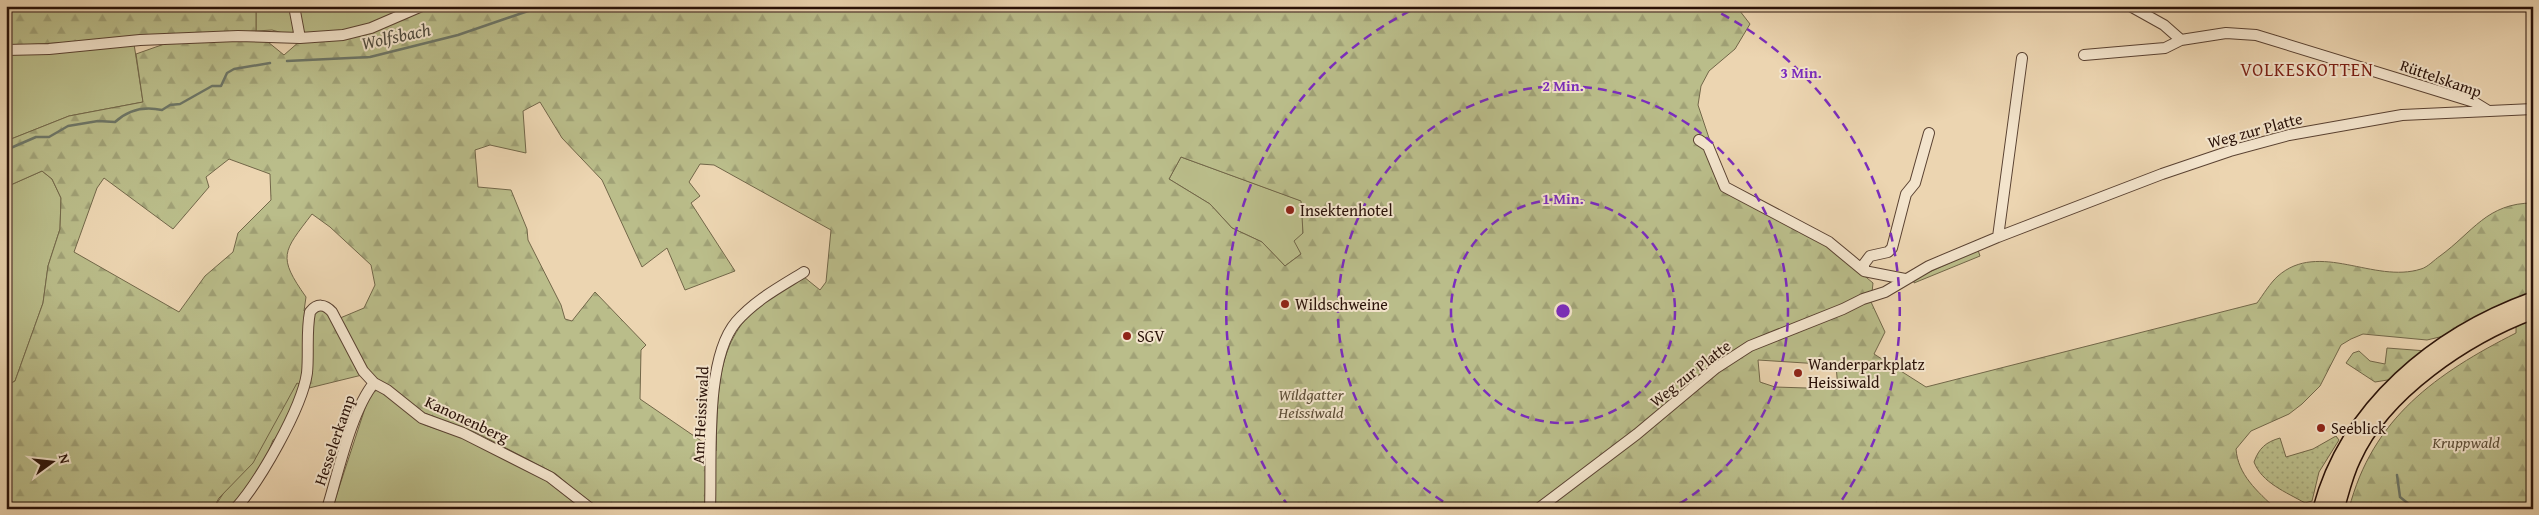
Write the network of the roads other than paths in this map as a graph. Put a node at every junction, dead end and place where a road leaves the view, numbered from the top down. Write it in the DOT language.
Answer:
graph roads {
  1 [pos="294,6"];
  2 [pos="422,6"];
  3 [pos="2130,6"];
  4 [pos="300,38"];
  5 [pos="2181,40"];
  6 [pos="6,50"];
  7 [pos="2084,55"];
  8 [pos="2022,58"];
  9 [pos="2533,109"];
  10 [pos="2487,110"];
  11 [pos="1928,133"];
  12 [pos="1699,140"];
  13 [pos="1998,237"];
  14 [pos="1864,270"];
  15 [pos="804,272"];
  16 [pos="1905,279"];
  17 [pos="2533,300"];
  18 [pos="2533,311"];
  19 [pos="374,383"];
  20 [pos="235,509"];
  21 [pos="327,509"];
  22 [pos="590,509"];
  23 [pos="710,509"];
  24 [pos="1538,509"];
  25 [pos="2321,509"];
  26 [pos="2336,509"];
  1 -- 4 [label="street"];
  2 -- 4 [label="street"];
  3 -- 5 [label="street"];
  4 -- 6 [label="street"];
  5 -- 7 [label="street, Rüttelskamp"];
  5 -- 10 [label="street, Rüttelskamp"];
  8 -- 13 [label="street"];
  9 -- 10 [label="street, Weg zur Platte"];
  10 -- 13 [label="street, Weg zur Platte"];
  11 -- 14 [label="street"];
  12 -- 14 [label="street"];
  13 -- 16 [label="street, Weg zur Platte"];
  14 -- 16 [label="street"];
  15 -- 23 [label="street, Am Heissiwald"];
  16 -- 24 [label="street, Weg zur Platte"];
  17 -- 25 [label="main road"];
  18 -- 26 [label="main road"];
  19 -- 20 [label="street, Kanonenberg"];
  19 -- 21 [label="street, Hesselerkamp"];
  19 -- 22 [label="street, Kanonenberg"];
}
